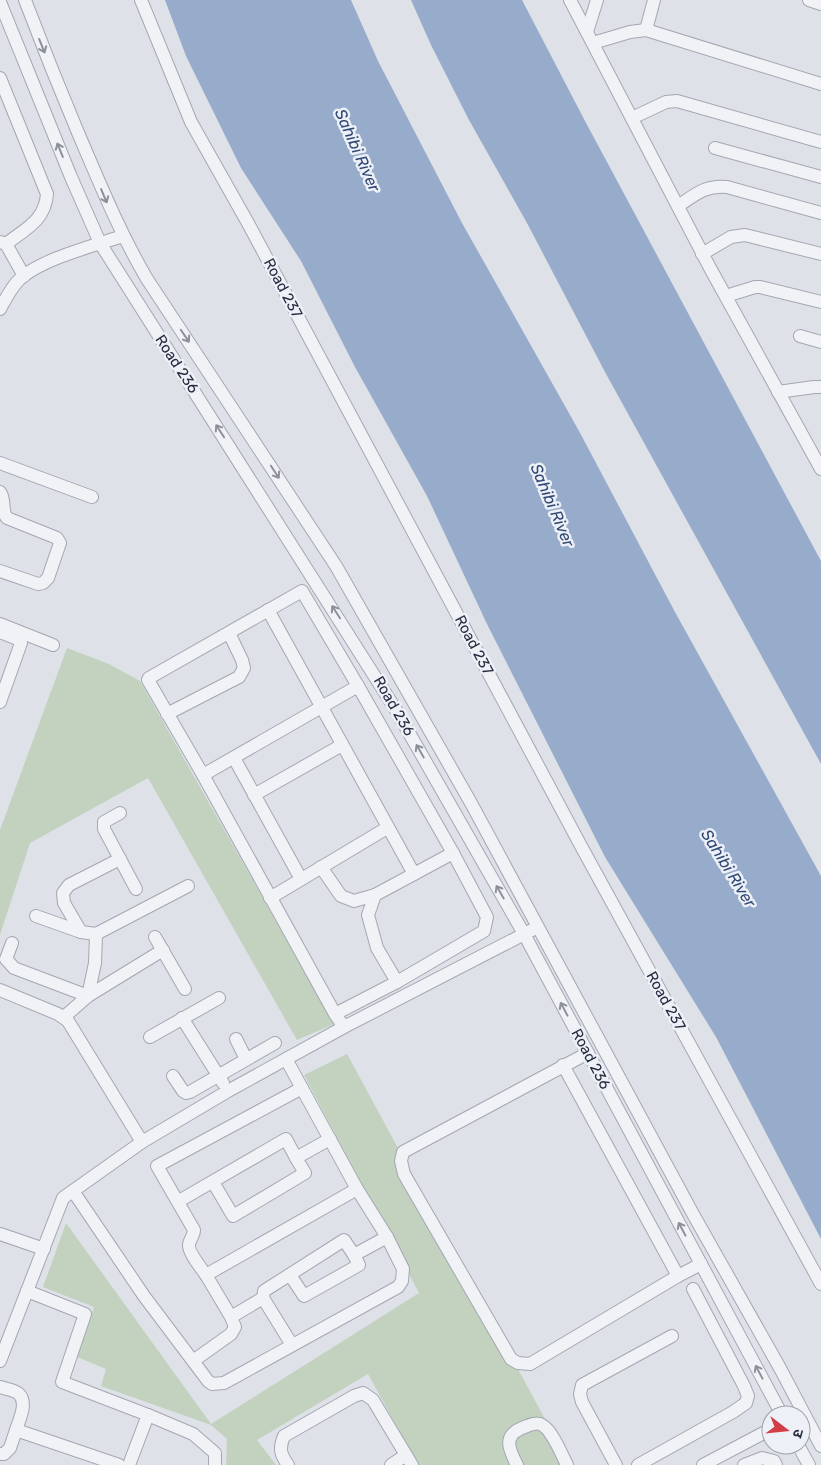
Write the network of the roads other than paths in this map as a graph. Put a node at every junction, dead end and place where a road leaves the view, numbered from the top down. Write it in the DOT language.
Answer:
graph roads {
  1 [pos="25,0"];
  2 [pos="141,0"];
  3 [pos="570,0"];
  4 [pos="597,0"];
  5 [pos="654,0"];
  6 [pos="809,0"];
  7 [pos="0,2"];
  8 [pos="821,4"];
  9 [pos="646,30"];
  10 [pos="590,38"];
  11 [pos="0,78"];
  12 [pos="821,84"];
  13 [pos="632,118"];
  14 [pos="821,142"];
  15 [pos="715,148"];
  16 [pos="821,177"];
  17 [pos="678,206"];
  18 [pos="821,213"];
  19 [pos="122,236"];
  20 [pos="3,243"];
  21 [pos="100,243"];
  22 [pos="702,254"];
  23 [pos="821,254"];
  24 [pos="24,276"];
  25 [pos="726,296"];
  26 [pos="821,302"];
  27 [pos="0,309"];
  28 [pos="800,336"];
  29 [pos="821,342"];
  30 [pos="821,387"];
  31 [pos="778,392"];
  32 [pos="0,465"];
  33 [pos="820,465"];
  34 [pos="0,492"];
  35 [pos="92,497"];
  36 [pos="0,570"];
  37 [pos="268,610"];
  38 [pos="0,624"];
  39 [pos="0,632"];
  40 [pos="229,633"];
  41 [pos="53,645"];
  42 [pos="358,686"];
  43 [pos="0,702"];
  44 [pos="322,708"];
  45 [pos="167,714"];
  46 [pos="342,745"];
  47 [pos="234,758"];
  48 [pos="203,775"];
  49 [pos="254,795"];
  50 [pos="120,813"];
  51 [pos="387,828"];
  52 [pos="453,853"];
  53 [pos="120,859"];
  54 [pos="321,867"];
  55 [pos="414,874"];
  56 [pos="301,879"];
  57 [pos="188,886"];
  58 [pos="136,889"];
  59 [pos="376,894"];
  60 [pos="270,898"];
  61 [pos="36,916"];
  62 [pos="539,926"];
  63 [pos="81,932"];
  64 [pos="96,934"];
  65 [pos="524,934"];
  66 [pos="155,937"];
  67 [pos="12,943"];
  68 [pos="163,950"];
  69 [pos="397,982"];
  70 [pos="185,989"];
  71 [pos="0,990"];
  72 [pos="88,996"];
  73 [pos="219,998"];
  74 [pos="336,1014"];
  75 [pos="64,1017"];
  76 [pos="182,1018"];
  77 [pos="344,1027"];
  78 [pos="150,1037"];
  79 [pos="236,1039"];
  80 [pos="275,1043"];
  81 [pos="588,1052"];
  82 [pos="246,1059"];
  83 [pos="286,1059"];
  84 [pos="563,1065"];
  85 [pos="173,1076"];
  86 [pos="219,1076"];
  87 [pos="302,1088"];
  88 [pos="228,1091"];
  89 [pos="330,1140"];
  90 [pos="142,1142"];
  91 [pos="296,1158"];
  92 [pos="213,1182"];
  93 [pos="357,1189"];
  94 [pos="73,1191"];
  95 [pos="179,1201"];
  96 [pos="0,1234"];
  97 [pos="386,1237"];
  98 [pos="44,1249"];
  99 [pos="354,1255"];
  100 [pos="701,1264"];
  101 [pos="206,1275"];
  102 [pos="290,1275"];
  103 [pos="678,1276"];
  104 [pos="821,1284"];
  105 [pos="693,1289"];
  106 [pos="27,1291"];
  107 [pos="263,1298"];
  108 [pos="231,1317"];
  109 [pos="672,1336"];
  110 [pos="292,1346"];
  111 [pos="0,1361"];
  112 [pos="193,1361"];
  113 [pos="0,1388"];
  114 [pos="777,1405"];
  115 [pos="797,1405"];
  116 [pos="148,1415"];
  117 [pos="811,1429"];
  118 [pos="16,1430"];
  119 [pos="761,1434"];
  120 [pos="821,1446"];
  121 [pos="0,1454"];
  122 [pos="409,1460"];
  123 [pos="119,1465"];
  124 [pos="129,1465"];
  125 [pos="215,1465"];
  126 [pos="288,1465"];
  127 [pos="390,1465"];
  128 [pos="517,1465"];
  129 [pos="567,1465"];
  130 [pos="616,1465"];
  131 [pos="638,1465"];
  132 [pos="703,1465"];
  133 [pos="744,1465"];
  134 [pos="776,1465"];
  1 -- 19 [label="street, one-way"];
  2 -- 104 [label="street, Road 237"];
  3 -- 10 [label="street"];
  4 -- 10 [label="street"];
  5 -- 9 [label="street"];
  6 -- 8 [label="street"];
  21 -- 7 [label="street, Road 236, one-way"];
  9 -- 10 [label="street"];
  9 -- 12 [label="street"];
  10 -- 13 [label="street"];
  11 -- 20 [label="street"];
  13 -- 14 [label="street"];
  13 -- 17 [label="street"];
  15 -- 16 [label="street"];
  17 -- 18 [label="street"];
  17 -- 22 [label="street"];
  19 -- 21 [label="street"];
  19 -- 62 [label="street, one-way"];
  20 -- 24 [label="street"];
  21 -- 24 [label="street"];
  65 -- 21 [label="street, Road 236, one-way"];
  22 -- 23 [label="street"];
  22 -- 25 [label="street"];
  24 -- 27 [label="street"];
  25 -- 26 [label="street"];
  25 -- 31 [label="street"];
  28 -- 29 [label="street"];
  30 -- 31 [label="street"];
  31 -- 33 [label="street"];
  32 -- 35 [label="street"];
  34 -- 36 [label="street"];
  37 -- 40 [label="street"];
  37 -- 42 [label="street"];
  37 -- 44 [label="street"];
  38 -- 41 [label="street"];
  39 -- 43 [label="street"];
  40 -- 45 [label="street"];
  40 -- 45 [label="street"];
  42 -- 44 [label="street"];
  42 -- 52 [label="street"];
  44 -- 46 [label="street"];
  44 -- 47 [label="street"];
  45 -- 48 [label="street"];
  46 -- 49 [label="street"];
  46 -- 51 [label="street"];
  47 -- 48 [label="street"];
  47 -- 49 [label="street"];
  48 -- 60 [label="street"];
  49 -- 56 [label="street"];
  50 -- 53 [label="street"];
  51 -- 54 [label="street"];
  51 -- 55 [label="street"];
  52 -- 55 [label="street"];
  52 -- 69 [label="street"];
  53 -- 58 [label="street"];
  53 -- 63 [label="street"];
  54 -- 56 [label="street"];
  54 -- 59 [label="street"];
  55 -- 59 [label="street"];
  56 -- 60 [label="street"];
  57 -- 64 [label="street"];
  59 -- 69 [label="street"];
  60 -- 74 [label="street"];
  61 -- 63 [label="street"];
  62 -- 65 [label="street"];
  62 -- 115 [label="street"];
  63 -- 64 [label="street"];
  64 -- 72 [label="street"];
  65 -- 77 [label="street"];
  81 -- 65 [label="street, Road 236, one-way"];
  66 -- 68 [label="street"];
  67 -- 72 [label="street"];
  68 -- 70 [label="street"];
  68 -- 72 [label="street"];
  69 -- 74 [label="street"];
  71 -- 75 [label="street"];
  72 -- 75 [label="street"];
  73 -- 76 [label="street"];
  74 -- 77 [label="street"];
  75 -- 90 [label="street"];
  76 -- 78 [label="street"];
  76 -- 86 [label="street"];
  77 -- 83 [label="street"];
  79 -- 82 [label="street"];
  80 -- 82 [label="street"];
  81 -- 84 [label="street"];
  100 -- 81 [label="street, Road 236, one-way"];
  82 -- 86 [label="street"];
  83 -- 87 [label="street"];
  83 -- 88 [label="street"];
  84 -- 103 [label="street"];
  84 -- 103 [label="street"];
  85 -- 86 [label="street"];
  86 -- 88 [label="street"];
  87 -- 89 [label="street"];
  87 -- 95 [label="street"];
  88 -- 90 [label="street"];
  89 -- 91 [label="street"];
  89 -- 93 [label="street"];
  90 -- 94 [label="street"];
  91 -- 92 [label="street"];
  91 -- 92 [label="street"];
  92 -- 95 [label="street"];
  93 -- 97 [label="street"];
  93 -- 101 [label="street"];
  94 -- 98 [label="street"];
  94 -- 112 [label="street"];
  95 -- 101 [label="street"];
  96 -- 98 [label="street"];
  97 -- 99 [label="street"];
  97 -- 110 [label="street"];
  98 -- 106 [label="street"];
  99 -- 102 [label="street"];
  99 -- 102 [label="street"];
  100 -- 103 [label="street"];
  114 -- 100 [label="street, Road 236, one-way"];
  101 -- 108 [label="street"];
  102 -- 107 [label="street"];
  105 -- 131 [label="street"];
  106 -- 111 [label="street"];
  106 -- 116 [label="street"];
  107 -- 108 [label="street"];
  107 -- 110 [label="street"];
  108 -- 112 [label="street"];
  109 -- 130 [label="street"];
  110 -- 112 [label="street"];
  113 -- 118 [label="street"];
  116 -- 124 [label="street"];
  116 -- 125 [label="street"];
  117 -- 120 [label="street"];
  118 -- 121 [label="street"];
  118 -- 123 [label="street"];
  119 -- 132 [label="street"];
  122 -- 126 [label="street"];
  122 -- 127 [label="street"];
  128 -- 129 [label="street"];
  133 -- 134 [label="street"];
}
